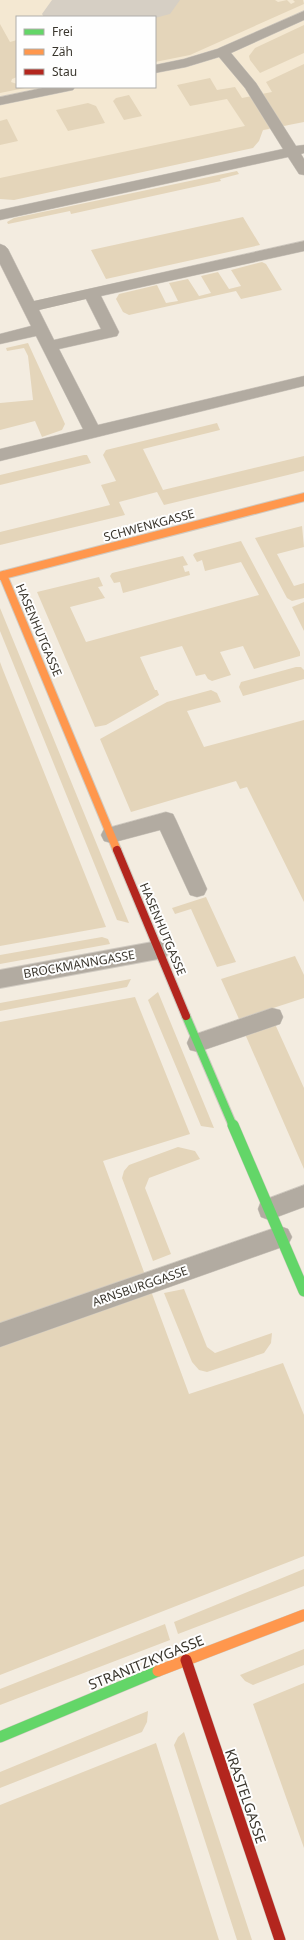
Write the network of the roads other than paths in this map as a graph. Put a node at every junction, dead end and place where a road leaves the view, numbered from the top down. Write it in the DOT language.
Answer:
graph roads {
  1 [pos="304,15"];
  2 [pos="222,52"];
  3 [pos="156,69"];
  4 [pos="63,88"];
  5 [pos="0,101"];
  6 [pos="298,150"];
  7 [pos="304,171"];
  8 [pos="0,214"];
  9 [pos="304,246"];
  10 [pos="0,249"];
  11 [pos="92,293"];
  12 [pos="30,307"];
  13 [pos="41,329"];
  14 [pos="0,339"];
  15 [pos="49,346"];
  16 [pos="304,381"];
  17 [pos="93,433"];
  18 [pos="0,455"];
  19 [pos="304,497"];
  20 [pos="2,575"];
  21 [pos="111,835"];
  22 [pos="197,889"];
  23 [pos="158,950"];
  24 [pos="0,979"];
  25 [pos="272,1017"];
  26 [pos="198,1043"];
  27 [pos="304,1196"];
  28 [pos="269,1209"];
  29 [pos="280,1237"];
  30 [pos="304,1291"];
  31 [pos="0,1335"];
  32 [pos="304,1615"];
  33 [pos="186,1660"];
  34 [pos="0,1737"];
  35 [pos="280,1940"];
  1 -- 2 [label="lane"];
  2 -- 3 [label="lane"];
  2 -- 6 [label="lane"];
  4 -- 5 [label="lane"];
  6 -- 7 [label="lane"];
  6 -- 8 [label="lane"];
  9 -- 11 [label="lane"];
  10 -- 12 [label="lane"];
  11 -- 12 [label="lane"];
  11 -- 15 [label="lane"];
  12 -- 13 [label="lane"];
  13 -- 14 [label="lane"];
  13 -- 15 [label="lane"];
  15 -- 17 [label="lane"];
  16 -- 17 [label="lane"];
  17 -- 18 [label="lane"];
  19 -- 20 [label="street, SCHWENKGASSE"];
  20 -- 21 [label="street, HASENHUTGASSE"];
  21 -- 22 [label="lane"];
  21 -- 23 [label="street, HASENHUTGASSE"];
  23 -- 24 [label="street, BROCKMANNGASSE"];
  23 -- 26 [label="street, HASENHUTGASSE"];
  25 -- 26 [label="lane"];
  26 -- 28 [label="street, HASENHUTGASSE"];
  27 -- 28 [label="lane"];
  28 -- 29 [label="street, HASENHUTGASSE"];
  29 -- 30 [label="street, HASENHUTGASSE"];
  29 -- 31 [label="lane, ARNSBURGGASSE"];
  32 -- 33 [label="street, STRANITZKYGASSE"];
  33 -- 34 [label="street, STRANITZKYGASSE"];
  33 -- 35 [label="street, KRASTELGASSE"];
}
